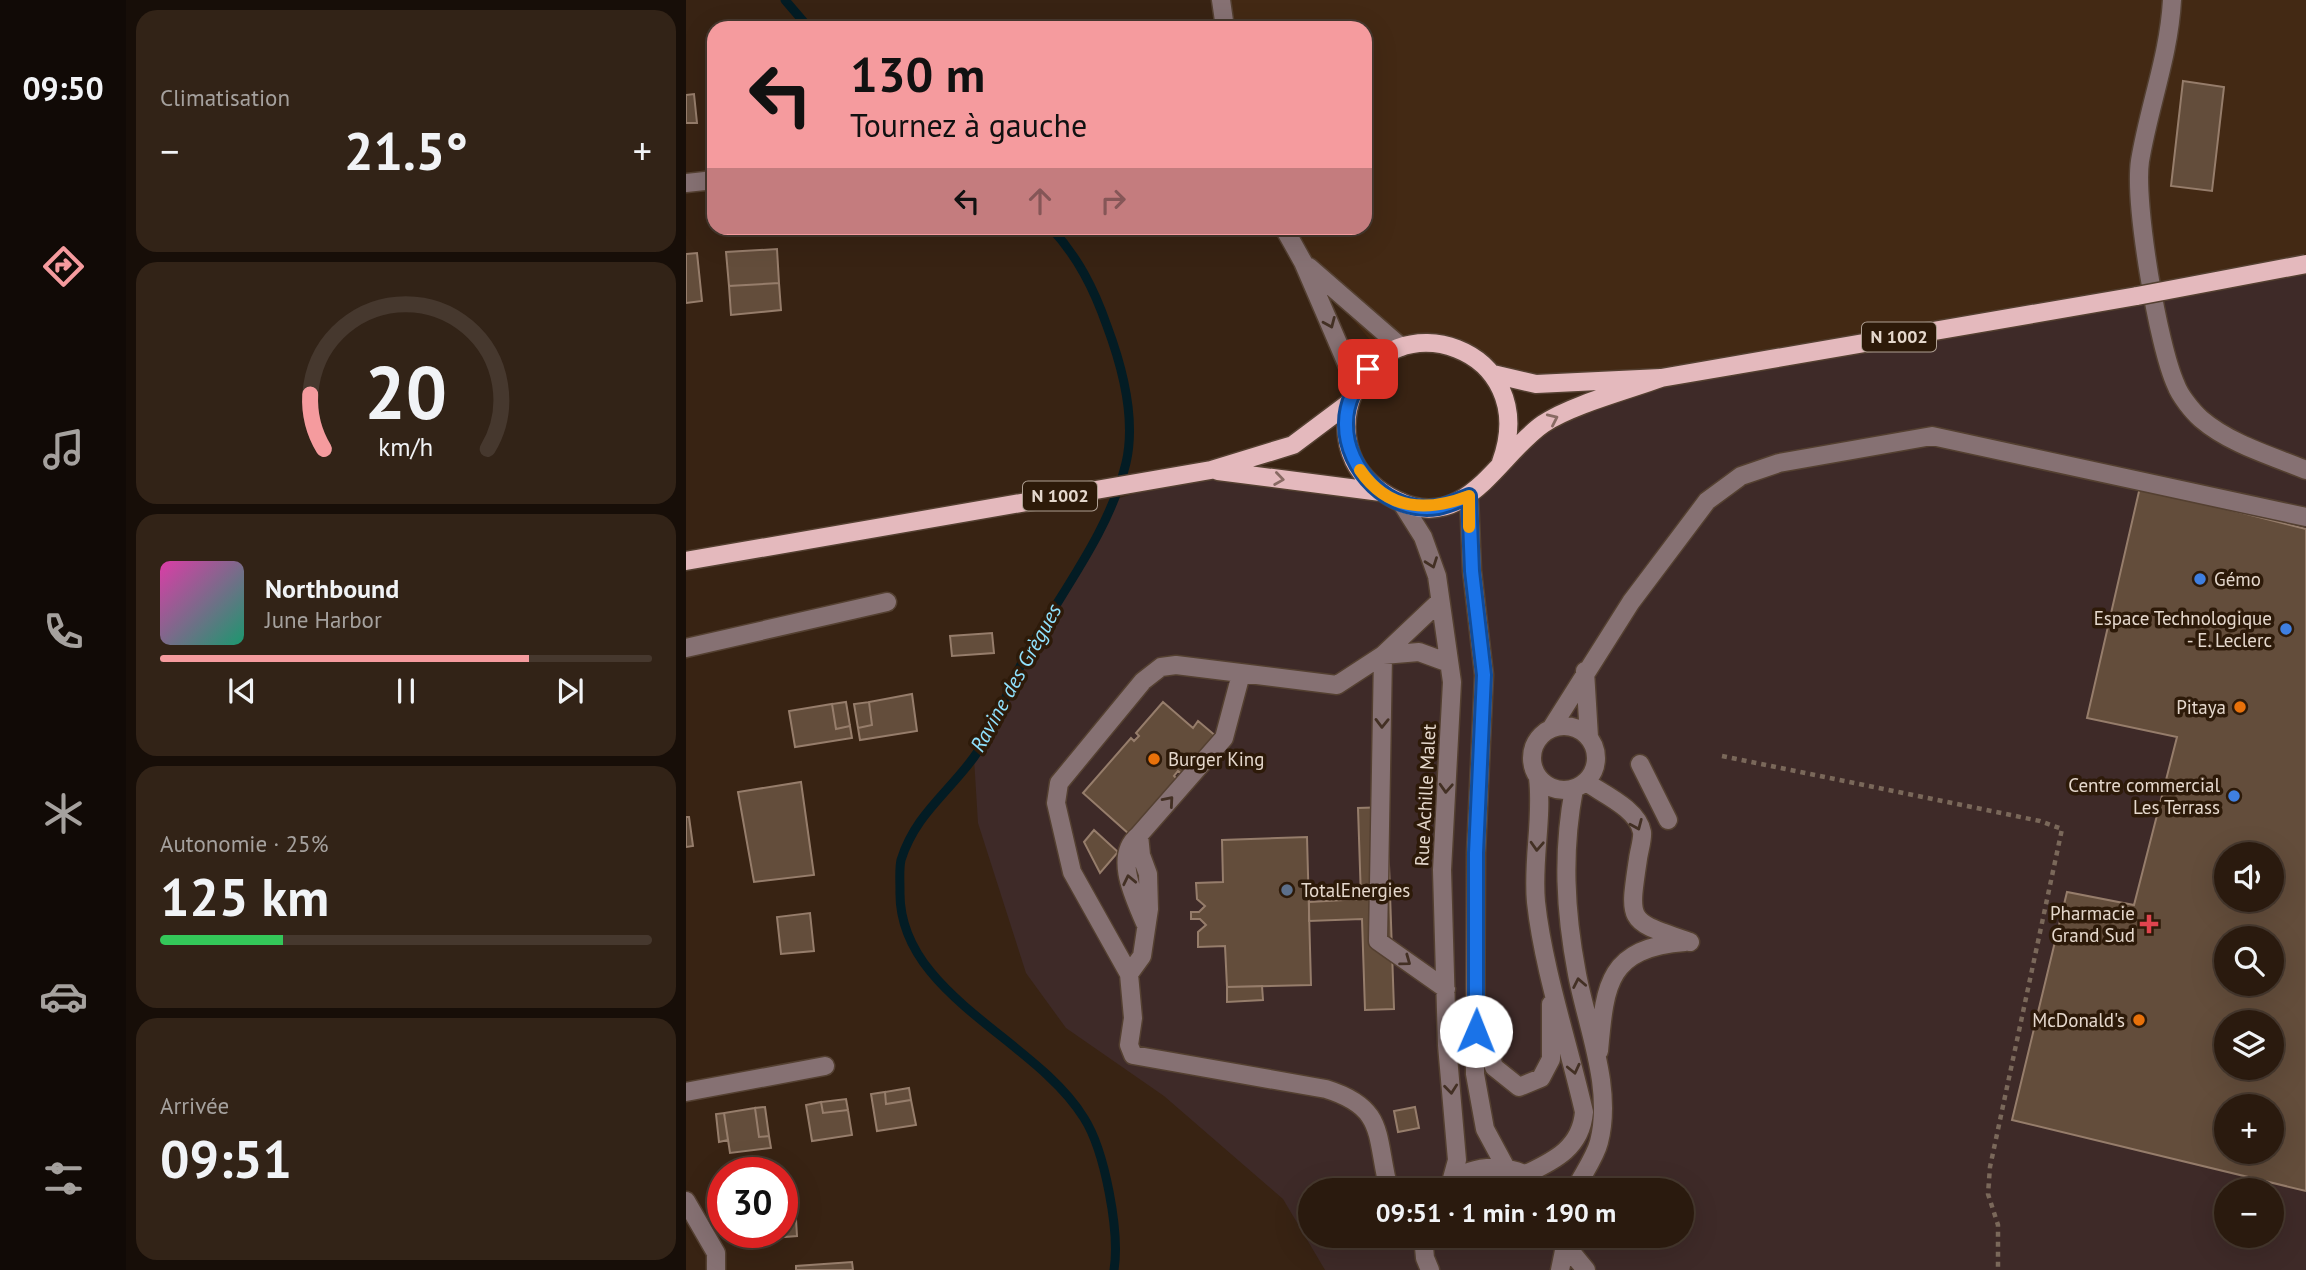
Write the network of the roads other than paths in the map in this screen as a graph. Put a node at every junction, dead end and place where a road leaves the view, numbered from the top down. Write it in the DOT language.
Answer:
graph roads {
  1 [pos="1221,0"];
  2 [pos="2172,0"];
  3 [pos="1224,21"];
  4 [pos="707,181"];
  5 [pos="686,183"];
  6 [pos="1288,235"];
  7 [pos="1303,262"];
  8 [pos="2306,264"];
  9 [pos="1401,347"];
  10 [pos="1493,374"];
  11 [pos="1661,378"];
  12 [pos="1356,385"];
  13 [pos="1349,403"];
  14 [pos="1502,462"];
  15 [pos="1211,470"];
  16 [pos="2306,470"];
  17 [pos="1381,492"];
  18 [pos="1469,496"];
  19 [pos="1401,502"];
  20 [pos="2306,517"];
  21 [pos="686,561"];
  22 [pos="1440,601"];
  23 [pos="887,602"];
  24 [pos="686,648"];
  25 [pos="1383,655"];
  26 [pos="1449,663"];
  27 [pos="1586,671"];
  28 [pos="1241,674"];
  29 [pos="1552,727"];
  30 [pos="1589,737"];
  31 [pos="1640,764"];
  32 [pos="1538,778"];
  33 [pos="1580,785"];
  34 [pos="1668,820"];
  35 [pos="1550,969"];
  36 [pos="1129,974"];
  37 [pos="1446,989"];
  38 [pos="1477,1009"];
  39 [pos="825,1066"];
  40 [pos="1598,1069"];
  41 [pos="686,1092"];
  42 [pos="1506,1168"];
  43 [pos="1526,1174"];
  44 [pos="1386,1178"];
  45 [pos="1450,1178"];
  46 [pos="1459,1178"];
  47 [pos="1531,1178"];
  48 [pos="1581,1178"];
  49 [pos="686,1201"];
  50 [pos="1425,1248"];
  51 [pos="1565,1248"];
  52 [pos="1572,1248"];
  53 [pos="716,1270"];
  54 [pos="1430,1270"];
  55 [pos="1560,1270"];
  56 [pos="1586,1270"];
  1 -- 3 [label="street"];
  2 -- 16 [label="street"];
  4 -- 5 [label="street"];
  6 -- 7 [label="street"];
  7 -- 9 [label="street"];
  7 -- 12 [label="street, one-way"];
  8 -- 11 [label="main road, N 1002, bridge"];
  9 -- 10 [label="main road"];
  9 -- 12 [label="main road"];
  10 -- 11 [label="main road, N 1002"];
  10 -- 14 [label="main road"];
  14 -- 11 [label="main road, N 1002, one-way"];
  12 -- 13 [label="main road"];
  13 -- 15 [label="main road, N 1002"];
  13 -- 17 [label="main road"];
  14 -- 18 [label="main road"];
  15 -- 17 [label="main road, N 1002, one-way"];
  15 -- 21 [label="main road, N 1002"];
  17 -- 19 [label="main road"];
  18 -- 19 [label="main road"];
  18 -- 38 [label="street"];
  19 -- 22 [label="street, Rue Achille Malet, one-way"];
  20 -- 27 [label="street"];
  22 -- 25 [label="street"];
  22 -- 26 [label="street, Rue Achille Malet"];
  23 -- 24 [label="street"];
  25 -- 26 [label="street"];
  25 -- 28 [label="street"];
  25 -- 37 [label="street, one-way"];
  26 -- 37 [label="street, Rue Achille Malet, one-way"];
  27 -- 29 [label="street"];
  27 -- 30 [label="street"];
  36 -- 28 [label="street, one-way"];
  28 -- 36 [label="street"];
  29 -- 30 [label="street"];
  29 -- 32 [label="street"];
  30 -- 33 [label="street"];
  31 -- 34 [label="street"];
  32 -- 33 [label="street"];
  32 -- 35 [label="street, one-way"];
  40 -- 33 [label="street, one-way"];
  33 -- 40 [label="street, one-way"];
  35 -- 38 [label="street"];
  35 -- 43 [label="street, one-way"];
  36 -- 44 [label="street"];
  37 -- 45 [label="street, Rue Achille Malet, one-way"];
  38 -- 42 [label="street"];
  39 -- 41 [label="street"];
  40 -- 48 [label="street"];
  42 -- 43 [label="street"];
  42 -- 46 [label="street"];
  43 -- 47 [label="street"];
  49 -- 53 [label="street"];
  50 -- 54 [label="street"];
  51 -- 55 [label="street"];
  52 -- 56 [label="street"];
}
